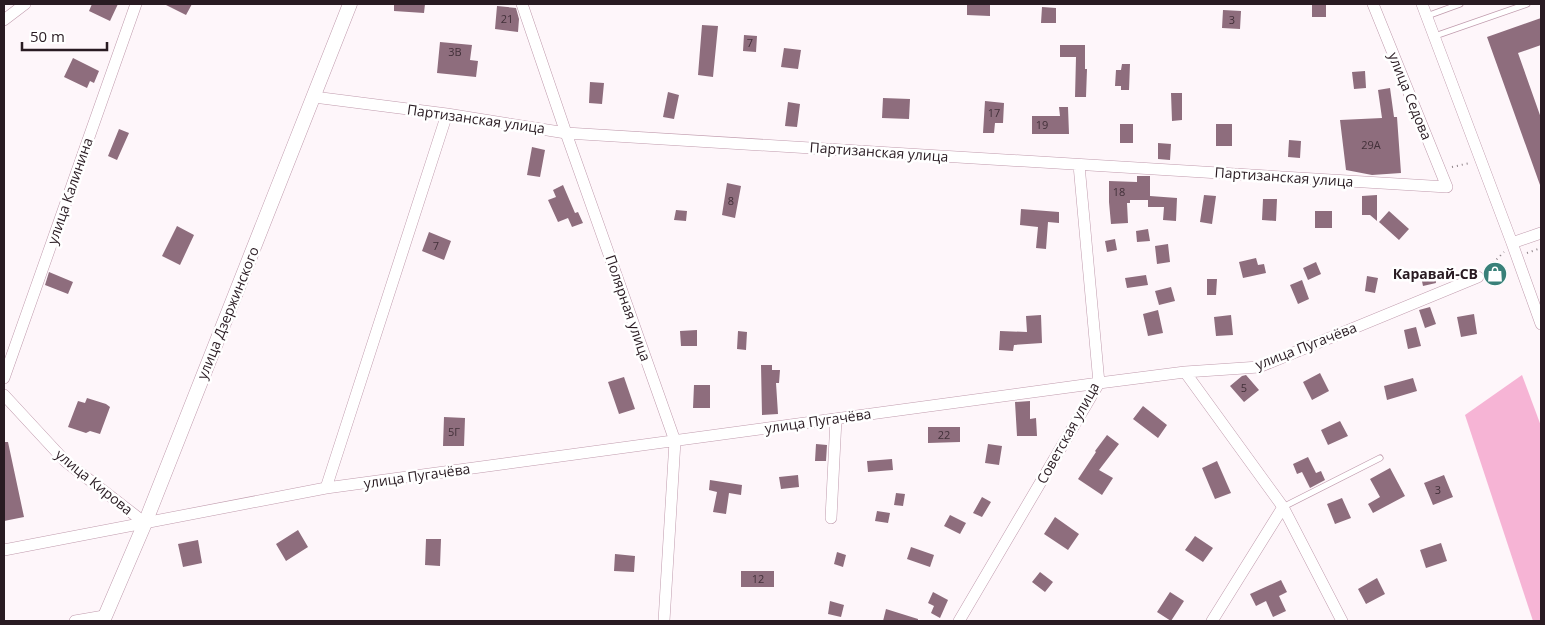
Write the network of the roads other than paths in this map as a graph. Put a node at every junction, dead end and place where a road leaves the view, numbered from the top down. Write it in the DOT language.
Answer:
graph roads {
  1 [pos="25,4"];
  2 [pos="136,4"];
  3 [pos="350,4"];
  4 [pos="522,4"];
  5 [pos="1373,4"];
  6 [pos="1422,4"];
  7 [pos="1460,4"];
  8 [pos="1527,4"];
  9 [pos="1427,16"];
  10 [pos="4,20"];
  11 [pos="1435,36"];
  12 [pos="314,98"];
  13 [pos="447,114"];
  14 [pos="566,133"];
  15 [pos="1079,165"];
  16 [pos="1447,187"];
  17 [pos="1541,233"];
  18 [pos="1512,243"];
  19 [pos="1478,277"];
  20 [pos="1541,324"];
  21 [pos="1185,372"];
  22 [pos="4,378"];
  23 [pos="1099,383"];
  24 [pos="4,395"];
  25 [pos="836,419"];
  26 [pos="675,441"];
  27 [pos="1380,458"];
  28 [pos="326,488"];
  29 [pos="1283,508"];
  30 [pos="831,518"];
  31 [pos="145,523"];
  32 [pos="4,550"];
  33 [pos="104,619"];
  34 [pos="75,621"];
  35 [pos="664,621"];
  36 [pos="959,621"];
  37 [pos="1212,621"];
  38 [pos="1342,621"];
  1 -- 10 [label="street"];
  2 -- 22 [label="street, улица Калинина"];
  3 -- 12 [label="street, улица Дзержинского"];
  4 -- 14 [label="street, Полярная улица"];
  5 -- 16 [label="street, улица Седова"];
  6 -- 9 [label="street"];
  7 -- 9 [label="lane"];
  8 -- 11 [label="lane"];
  9 -- 11 [label="street"];
  11 -- 18 [label="street"];
  12 -- 13 [label="street, Партизанская улица"];
  12 -- 31 [label="street, улица Дзержинского"];
  13 -- 14 [label="street, Партизанская улица"];
  13 -- 28 [label="street"];
  14 -- 15 [label="street, Партизанская улица"];
  14 -- 26 [label="street, Полярная улица"];
  15 -- 16 [label="street, Партизанская улица"];
  15 -- 23 [label="street, Советская улица"];
  17 -- 18 [label="street"];
  18 -- 20 [label="street"];
  19 -- 21 [label="street, улица Пугачёва"];
  21 -- 23 [label="street, улица Пугачёва"];
  21 -- 29 [label="street"];
  23 -- 25 [label="street, улица Пугачёва"];
  23 -- 36 [label="street, Советская улица"];
  24 -- 31 [label="street, улица Кирова"];
  25 -- 26 [label="street, улица Пугачёва"];
  25 -- 30 [label="street"];
  26 -- 28 [label="street, улица Пугачёва"];
  26 -- 35 [label="street, Полярная улица"];
  27 -- 29 [label="lane"];
  28 -- 31 [label="street, улица Пугачёва"];
  29 -- 37 [label="street"];
  29 -- 38 [label="street"];
  31 -- 32 [label="street, улица Пугачёва"];
  31 -- 33 [label="street, улица Дзержинского"];
  33 -- 34 [label="street"];
}
